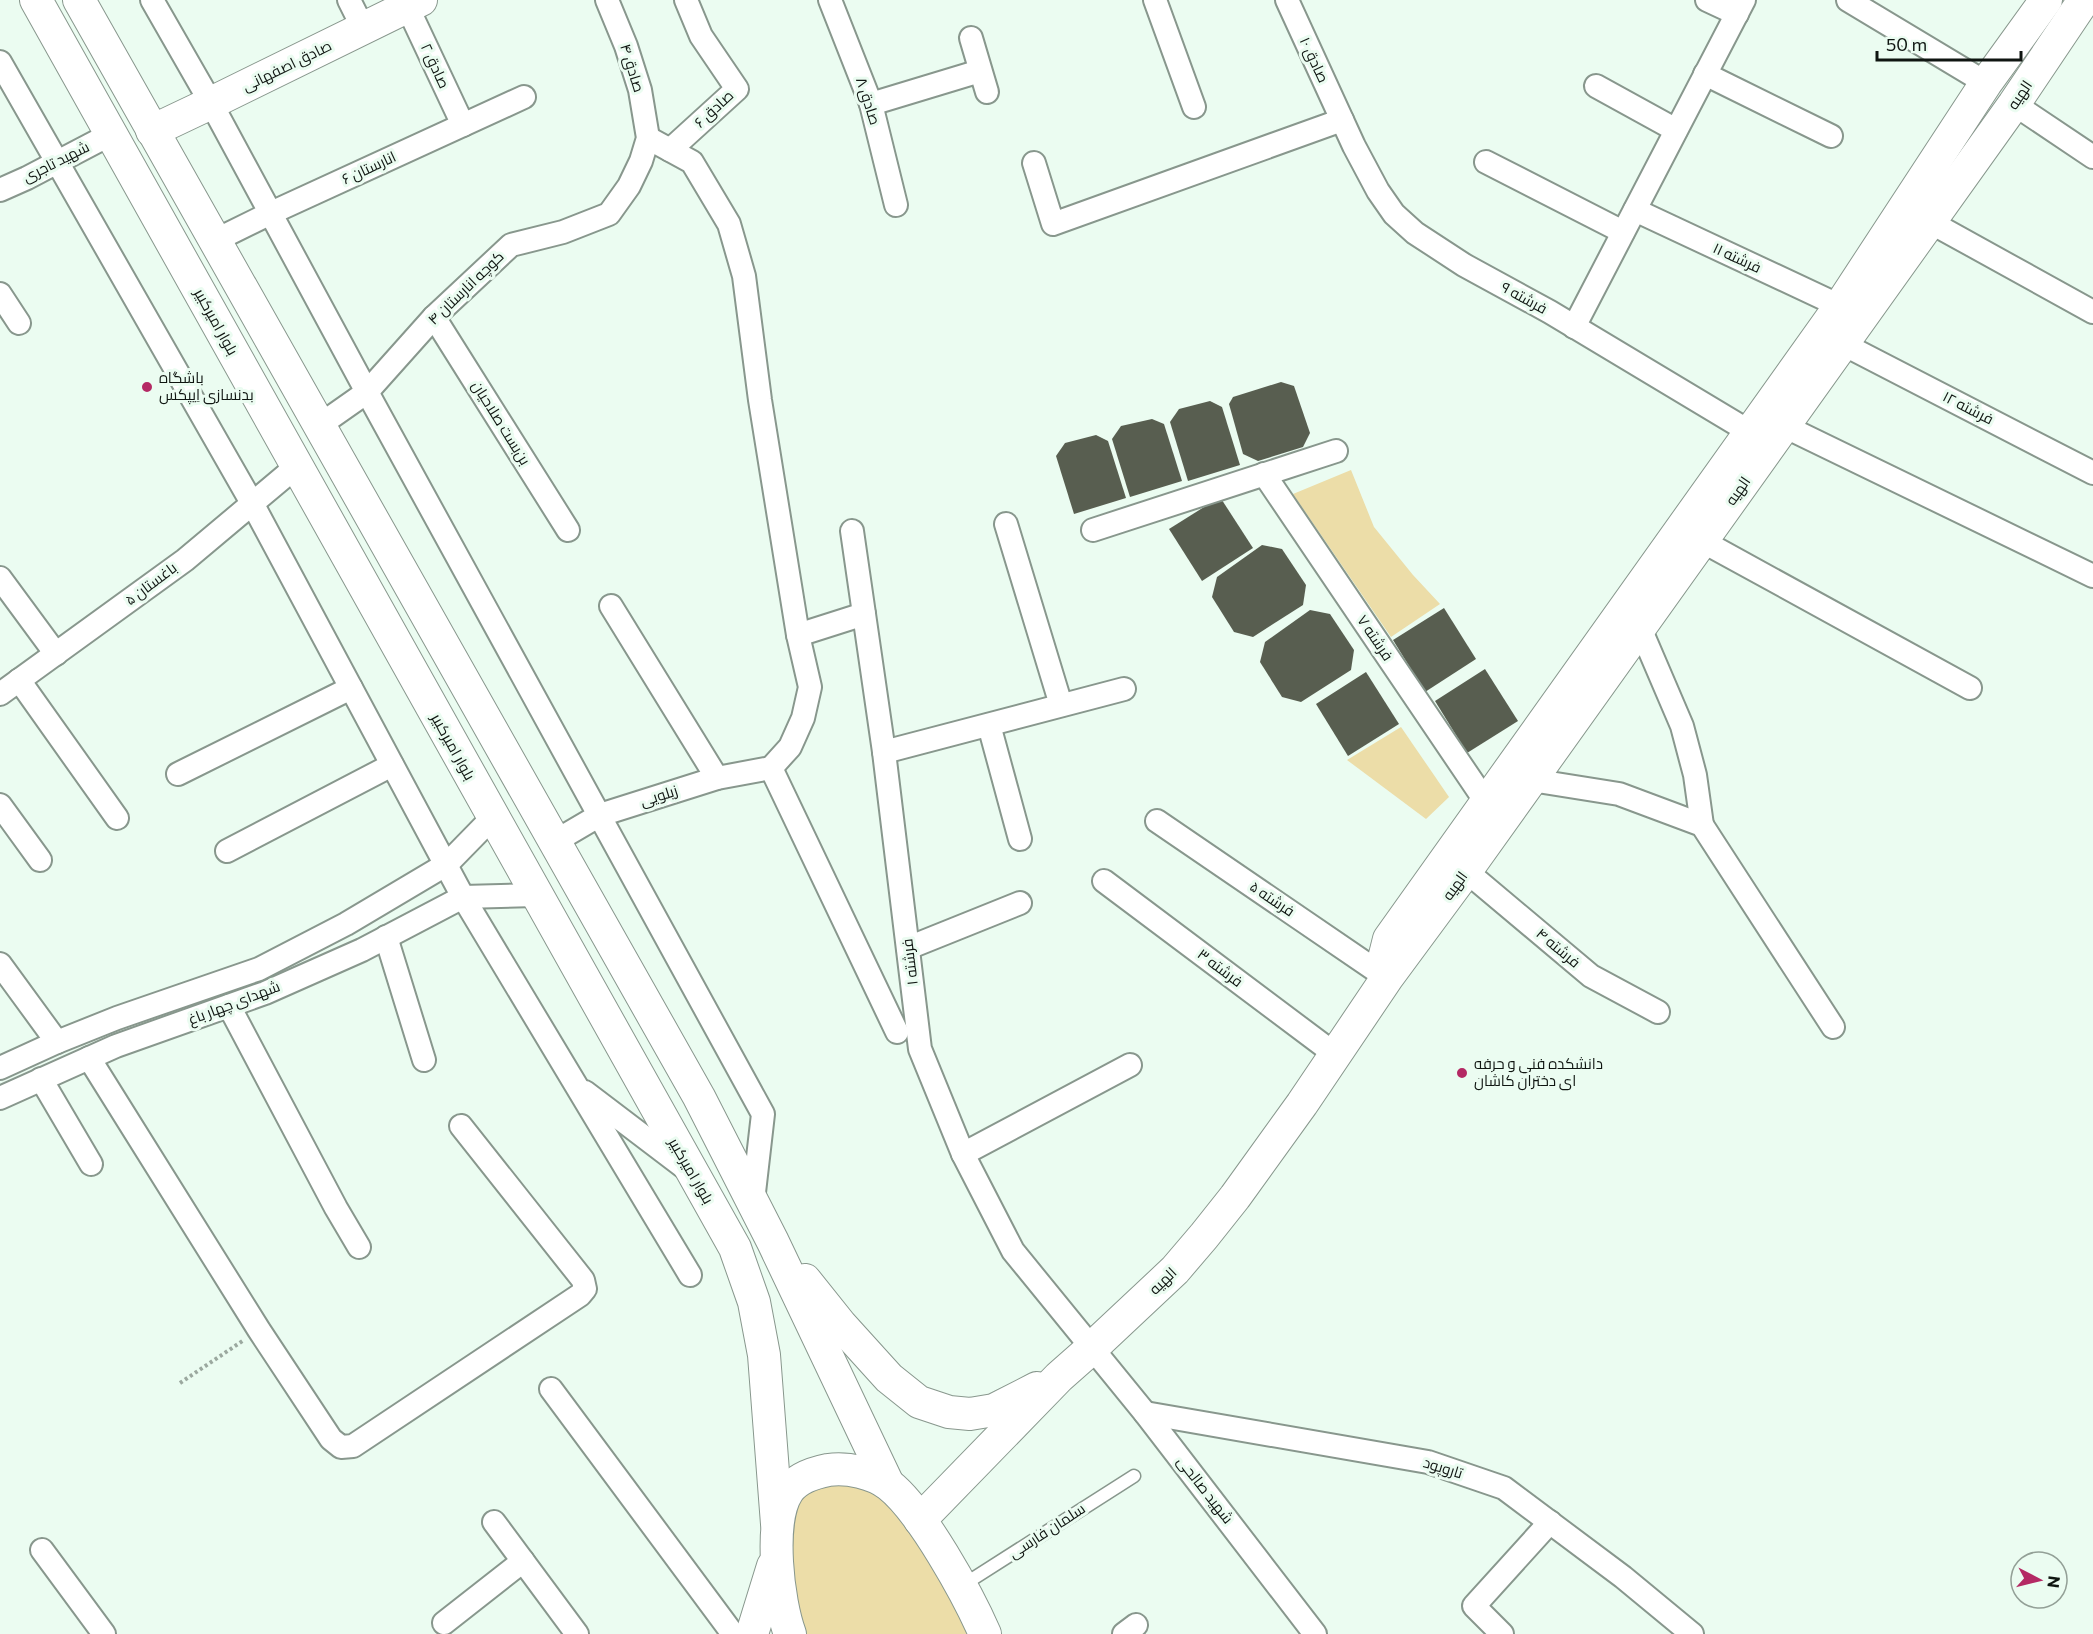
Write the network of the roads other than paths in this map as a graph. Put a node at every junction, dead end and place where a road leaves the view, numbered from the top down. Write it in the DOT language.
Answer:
graph roads {
  1 [pos="36,0"];
  2 [pos="79,0"];
  3 [pos="152,0"];
  4 [pos="349,0"];
  5 [pos="608,0"];
  6 [pos="686,0"];
  7 [pos="830,0"];
  8 [pos="1155,0"];
  9 [pos="1287,0"];
  10 [pos="1707,0"];
  11 [pos="1848,0"];
  12 [pos="2046,0"];
  13 [pos="2084,0"];
  14 [pos="414,3"];
  15 [pos="1740,7"];
  16 [pos="363,28"];
  17 [pos="971,38"];
  18 [pos="0,62"];
  19 [pos="1706,74"];
  20 [pos="1986,83"];
  21 [pos="1596,86"];
  22 [pos="524,97"];
  23 [pos="211,103"];
  24 [pos="871,104"];
  25 [pos="2014,104"];
  26 [pos="1194,107"];
  27 [pos="1342,120"];
  28 [pos="462,125"];
  29 [pos="152,130"];
  30 [pos="1676,130"];
  31 [pos="111,134"];
  32 [pos="1831,136"];
  33 [pos="648,138"];
  34 [pos="670,150"];
  35 [pos="2093,157"];
  36 [pos="1486,162"];
  37 [pos="56,163"];
  38 [pos="1034,163"];
  39 [pos="0,190"];
  40 [pos="896,205"];
  41 [pos="1635,210"];
  42 [pos="271,213"];
  43 [pos="1929,222"];
  44 [pos="1623,232"];
  45 [pos="214,241"];
  46 [pos="0,294"];
  47 [pos="1840,306"];
  48 [pos="2093,312"];
  49 [pos="434,317"];
  50 [pos="19,323"];
  51 [pos="1574,327"];
  52 [pos="1843,344"];
  53 [pos="367,392"];
  54 [pos="320,425"];
  55 [pos="1784,426"];
  56 [pos="1750,432"];
  57 [pos="1336,451"];
  58 [pos="297,466"];
  59 [pos="2093,473"];
  60 [pos="1264,474"];
  61 [pos="252,503"];
  62 [pos="1006,524"];
  63 [pos="568,530"];
  64 [pos="1093,530"];
  65 [pos="852,531"];
  66 [pos="1702,541"];
  67 [pos="1674,559"];
  68 [pos="2093,576"];
  69 [pos="0,578"];
  70 [pos="611,606"];
  71 [pos="864,614"];
  72 [pos="1640,628"];
  73 [pos="798,635"];
  74 [pos="56,654"];
  75 [pos="19,680"];
  76 [pos="351,688"];
  77 [pos="1970,688"];
  78 [pos="1124,689"];
  79 [pos="0,694"];
  80 [pos="1061,705"];
  81 [pos="989,724"];
  82 [pos="884,752"];
  83 [pos="392,765"];
  84 [pos="771,768"];
  85 [pos="178,774"];
  86 [pos="717,778"];
  87 [pos="1531,780"];
  88 [pos="1486,802"];
  89 [pos="0,805"];
  90 [pos="600,815"];
  91 [pos="117,818"];
  92 [pos="492,818"];
  93 [pos="1157,820"];
  94 [pos="1702,825"];
  95 [pos="1020,839"];
  96 [pos="554,842"];
  97 [pos="227,851"];
  98 [pos="40,860"];
  99 [pos="447,864"];
  100 [pos="1466,871"];
  101 [pos="1104,881"];
  102 [pos="536,895"];
  103 [pos="463,897"];
  104 [pos="1020,903"];
  105 [pos="386,937"];
  106 [pos="908,948"];
  107 [pos="0,964"];
  108 [pos="1387,978"];
  109 [pos="229,1006"];
  110 [pos="1658,1012"];
  111 [pos="1833,1027"];
  112 [pos="897,1032"];
  113 [pos="57,1042"];
  114 [pos="1336,1054"];
  115 [pos="89,1058"];
  116 [pos="424,1060"];
  117 [pos="1130,1065"];
  118 [pos="0,1068"];
  119 [pos="41,1079"];
  120 [pos="576,1086"];
  121 [pos="0,1098"];
  122 [pos="461,1126"];
  123 [pos="963,1154"];
  124 [pos="91,1164"];
  125 [pos="692,1173"];
  126 [pos="753,1202"];
  127 [pos="773,1242"];
  128 [pos="359,1247"];
  129 [pos="690,1275"];
  130 [pos="1093,1347"];
  131 [pos="1059,1377"];
  132 [pos="551,1389"];
  133 [pos="1145,1413"];
  134 [pos="1134,1476"];
  135 [pos="888,1484"];
  136 [pos="920,1520"];
  137 [pos="494,1522"];
  138 [pos="1550,1522"];
  139 [pos="777,1537"];
  140 [pos="42,1550"];
  141 [pos="523,1561"];
  142 [pos="960,1587"];
  143 [pos="444,1623"];
  144 [pos="104,1634"];
  145 [pos="578,1634"];
  146 [pos="733,1634"];
  147 [pos="752,1634"];
  148 [pos="790,1634"];
  149 [pos="985,1634"];
  150 [pos="1315,1634"];
  151 [pos="1502,1634"];
  152 [pos="1692,1634"];
  1 -- 31 [label="main road, بلوار امیرکبیر"];
  2 -- 29 [label="main road"];
  3 -- 23 [label="street"];
  4 -- 16 [label="street"];
  5 -- 33 [label="street, صادق ۴"];
  6 -- 34 [label="street, صادق ۶"];
  7 -- 24 [label="street, صادق ۸"];
  8 -- 26 [label="street"];
  9 -- 27 [label="street, صادق ۱۰"];
  10 -- 15 [label="street"];
  11 -- 20 [label="street"];
  12 -- 20 [label="main road, الهیه"];
  13 -- 25 [label="main road, الهیه"];
  14 -- 16 [label="main road, صادق اصفهانی"];
  14 -- 28 [label="street, صادق ۲"];
  15 -- 19 [label="street"];
  16 -- 23 [label="main road, صادق اصفهانی"];
  17 -- 24 [label="street"];
  18 -- 37 [label="street"];
  19 -- 30 [label="street"];
  19 -- 32 [label="street"];
  20 -- 47 [label="main road, الهیه"];
  21 -- 30 [label="street"];
  22 -- 28 [label="street, انارستان ۶"];
  23 -- 29 [label="main road, صادق اصفهانی"];
  23 -- 42 [label="street"];
  24 -- 40 [label="street, صادق ۸"];
  25 -- 35 [label="street"];
  25 -- 43 [label="main road, الهیه"];
  27 -- 38 [label="street"];
  27 -- 51 [label="street, فرشته ۹"];
  28 -- 42 [label="street, انارستان ۶"];
  29 -- 45 [label="main road"];
  30 -- 41 [label="street"];
  31 -- 37 [label="street, شهید تاجری"];
  31 -- 58 [label="main road, بلوار امیرکبیر"];
  33 -- 34 [label="street"];
  33 -- 49 [label="street, کوچه انارستان ۴"];
  34 -- 73 [label="street"];
  36 -- 44 [label="street"];
  37 -- 39 [label="street, شهید تاجری"];
  37 -- 61 [label="street"];
  41 -- 44 [label="street"];
  41 -- 47 [label="street, فرشته ۱۱"];
  42 -- 45 [label="street, انارستان ۶"];
  42 -- 53 [label="street"];
  43 -- 48 [label="street"];
  43 -- 52 [label="main road, الهیه"];
  44 -- 51 [label="street"];
  45 -- 54 [label="main road"];
  46 -- 50 [label="street"];
  47 -- 56 [label="main road, الهیه"];
  49 -- 53 [label="street, کوچه انارستان ۴"];
  49 -- 63 [label="street, بن‌بست صلاحیان"];
  51 -- 56 [label="street, فرشته ۹"];
  52 -- 55 [label="main road, الهیه"];
  52 -- 59 [label="street, فرشته ۱۲"];
  53 -- 54 [label="street, کوچه انارستان ۴"];
  53 -- 90 [label="street"];
  54 -- 96 [label="main road"];
  55 -- 66 [label="main road, الهیه"];
  55 -- 68 [label="street"];
  56 -- 67 [label="main road, الهیه"];
  57 -- 60 [label="street"];
  58 -- 61 [label="street, باغستان ۵"];
  58 -- 92 [label="main road, بلوار امیرکبیر"];
  60 -- 64 [label="street"];
  60 -- 88 [label="street, فرشته ۷"];
  61 -- 74 [label="street, باغستان ۵"];
  61 -- 76 [label="street"];
  62 -- 80 [label="street"];
  65 -- 71 [label="street, فرشته ۱"];
  66 -- 67 [label="main road, الهیه"];
  66 -- 77 [label="street"];
  67 -- 72 [label="main road, الهیه"];
  67 -- 88 [label="main road, الهیه"];
  69 -- 74 [label="street"];
  70 -- 86 [label="street"];
  71 -- 73 [label="street"];
  71 -- 82 [label="street, فرشته ۱"];
  72 -- 87 [label="main road, الهیه"];
  72 -- 94 [label="street"];
  73 -- 84 [label="street"];
  74 -- 75 [label="street, باغستان ۵"];
  75 -- 79 [label="street, باغستان ۵"];
  75 -- 91 [label="street"];
  76 -- 83 [label="street"];
  76 -- 85 [label="street"];
  78 -- 80 [label="street"];
  80 -- 81 [label="street"];
  81 -- 82 [label="street"];
  81 -- 95 [label="street"];
  82 -- 106 [label="street, فرشته ۱"];
  83 -- 97 [label="street"];
  83 -- 99 [label="street"];
  84 -- 86 [label="street, زیلویی"];
  84 -- 112 [label="street"];
  86 -- 90 [label="street, زیلویی"];
  87 -- 94 [label="street"];
  87 -- 100 [label="main road, الهیه"];
  88 -- 108 [label="main road, الهیه"];
  89 -- 98 [label="street"];
  90 -- 96 [label="street, زیلویی"];
  90 -- 126 [label="street"];
  92 -- 99 [label="street, شهدای چهار باغ"];
  92 -- 102 [label="main road, بلوار امیرکبیر"];
  93 -- 108 [label="street, فرشته ۵"];
  94 -- 111 [label="street"];
  96 -- 126 [label="main road"];
  99 -- 103 [label="street"];
  99 -- 113 [label="street, شهدای چهار باغ"];
  100 -- 108 [label="main road, الهیه"];
  100 -- 110 [label="street, فرشته ۴"];
  101 -- 114 [label="street, فرشته ۳"];
  102 -- 103 [label="street"];
  102 -- 125 [label="main road, بلوار امیرکبیر"];
  103 -- 105 [label="street, شهدای چهار باغ"];
  103 -- 120 [label="street"];
  104 -- 106 [label="street"];
  105 -- 109 [label="street, شهدای چهار باغ"];
  105 -- 116 [label="street"];
  106 -- 123 [label="street, فرشته ۱"];
  107 -- 113 [label="street"];
  108 -- 114 [label="main road, الهیه"];
  109 -- 115 [label="street, شهدای چهار باغ"];
  109 -- 128 [label="street"];
  113 -- 118 [label="street, شهدای چهار باغ"];
  114 -- 130 [label="main road, الهیه"];
  115 -- 119 [label="street, شهدای چهار باغ"];
  115 -- 122 [label="street"];
  117 -- 123 [label="street"];
  119 -- 121 [label="street, شهدای چهار باغ"];
  119 -- 124 [label="street"];
  120 -- 125 [label="street"];
  120 -- 129 [label="street"];
  123 -- 130 [label="street, فرشته ۱"];
  125 -- 139 [label="main road, بلوار امیرکبیر"];
  126 -- 127 [label="main road"];
  127 -- 131 [label="main road"];
  127 -- 135 [label="main road"];
  130 -- 131 [label="main road, الهیه"];
  130 -- 133 [label="street, شهید صالحی"];
  131 -- 136 [label="main road, الهیه"];
  132 -- 146 [label="street"];
  133 -- 138 [label="street, تاروپود"];
  133 -- 150 [label="street, شهید صالحی"];
  134 -- 142 [label="lane, سلمان فارسی"];
  135 -- 136 [label="main road"];
  135 -- 139 [label="main road"];
  136 -- 142 [label="main road"];
  137 -- 141 [label="street"];
  138 -- 151 [label="street"];
  138 -- 152 [label="street, تاروپود"];
  139 -- 147 [label="main road"];
  139 -- 148 [label="main road, بلوار امیرکبیر"];
  140 -- 144 [label="street"];
  141 -- 143 [label="street"];
  141 -- 145 [label="street"];
  142 -- 149 [label="main road"];
}
